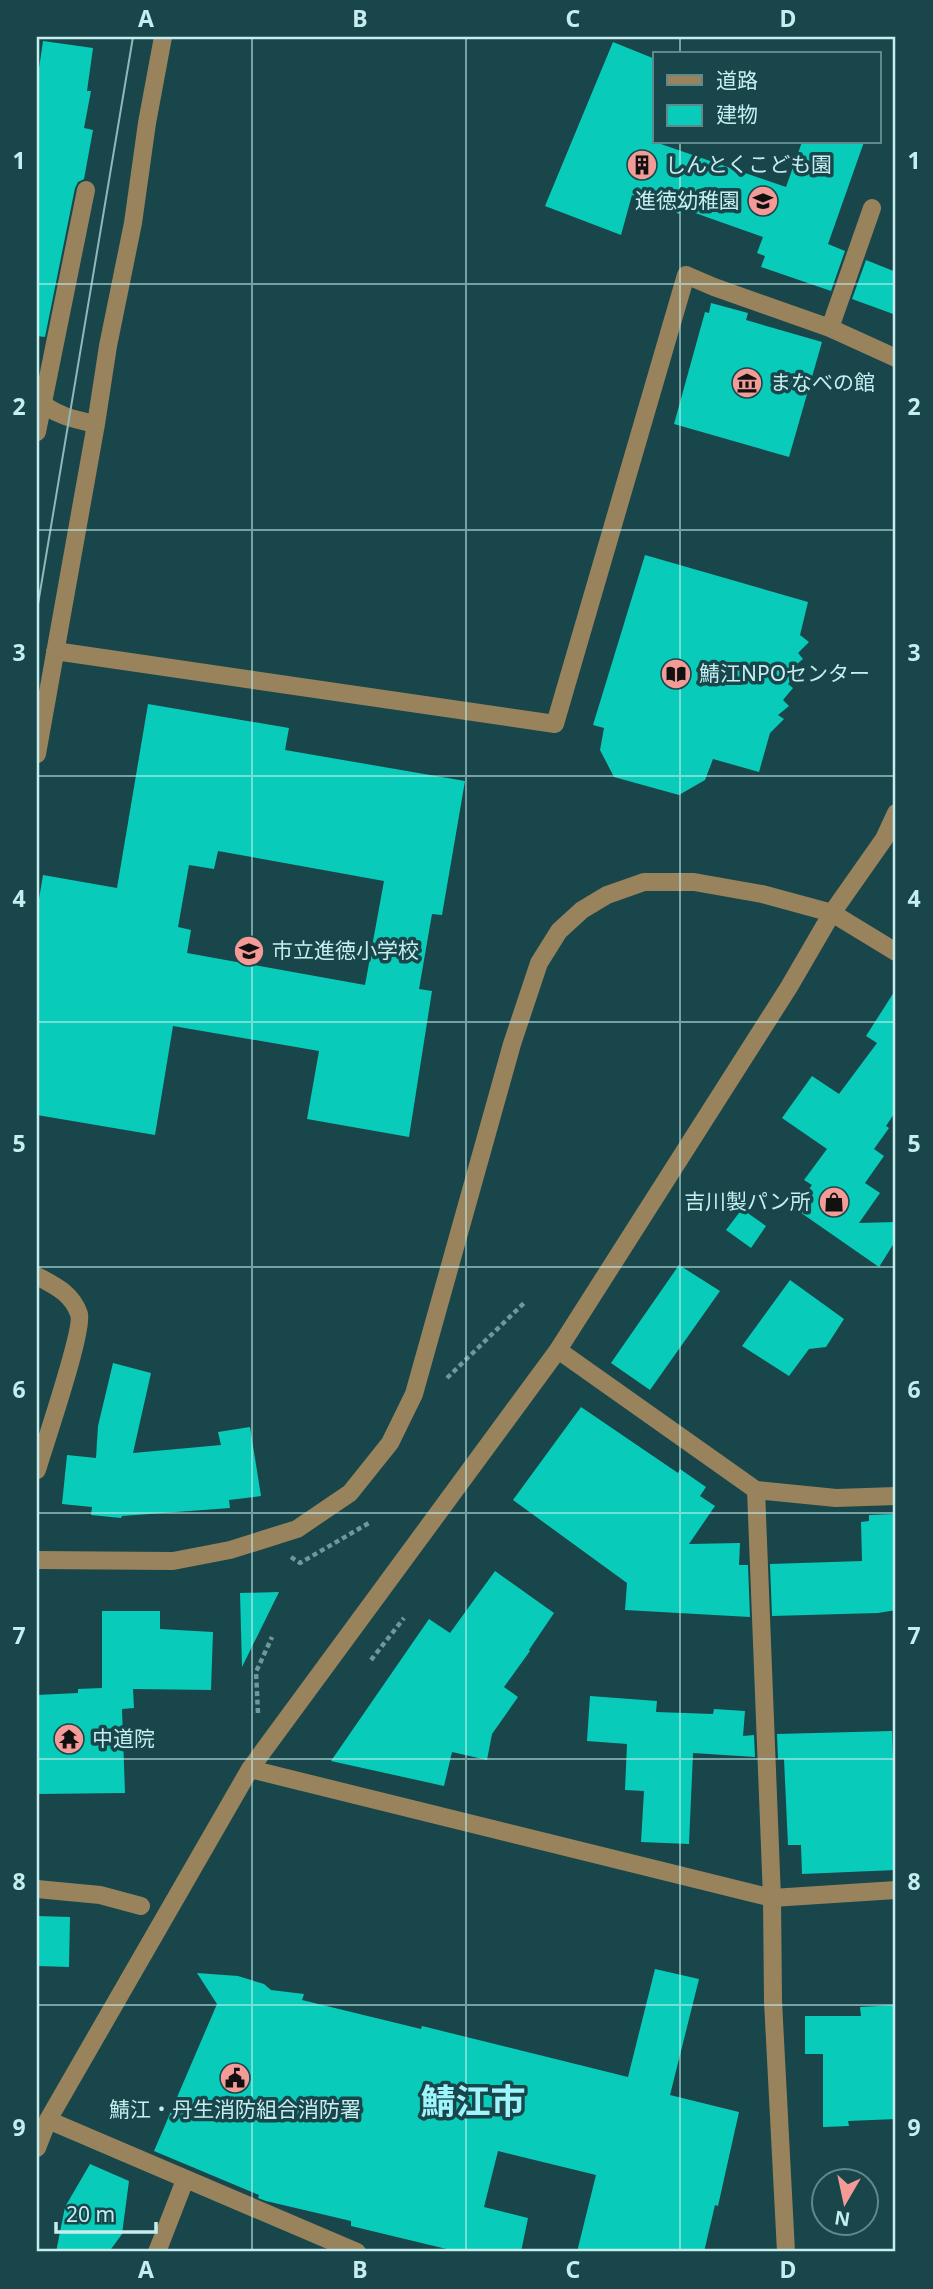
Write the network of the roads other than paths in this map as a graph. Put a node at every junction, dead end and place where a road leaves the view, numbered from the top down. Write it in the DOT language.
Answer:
graph roads {
  1 [pos="163,37"];
  2 [pos="86,190"];
  3 [pos="872,208"];
  4 [pos="830,328"];
  5 [pos="896,358"];
  6 [pos="39,401"];
  7 [pos="96,424"];
  8 [pos="37,432"];
  9 [pos="55,651"];
  10 [pos="37,754"];
  11 [pos="896,813"];
  12 [pos="832,913"];
  13 [pos="896,952"];
  14 [pos="37,1276"];
  15 [pos="558,1350"];
  16 [pos="37,1470"];
  17 [pos="756,1490"];
  18 [pos="896,1496"];
  19 [pos="37,1560"];
  20 [pos="250,1769"];
  21 [pos="37,1889"];
  22 [pos="896,1891"];
  23 [pos="772,1898"];
  24 [pos="141,1906"];
  25 [pos="48,2120"];
  26 [pos="37,2148"];
  27 [pos="185,2180"];
  28 [pos="156,2252"];
  29 [pos="358,2252"];
  30 [pos="786,2252"];
  1 -- 7 [label="street"];
  2 -- 6 [label="street"];
  3 -- 4 [label="street"];
  4 -- 5 [label="street"];
  4 -- 9 [label="street"];
  6 -- 7 [label="street"];
  6 -- 8 [label="street"];
  7 -- 9 [label="street"];
  9 -- 10 [label="street"];
  11 -- 12 [label="street"];
  12 -- 13 [label="street"];
  12 -- 15 [label="street"];
  12 -- 19 [label="street"];
  14 -- 16 [label="street"];
  15 -- 17 [label="street"];
  15 -- 20 [label="street"];
  17 -- 18 [label="street"];
  17 -- 23 [label="street"];
  20 -- 23 [label="street"];
  20 -- 25 [label="street"];
  21 -- 24 [label="street"];
  22 -- 23 [label="street"];
  23 -- 30 [label="street"];
  25 -- 26 [label="street"];
  25 -- 27 [label="street"];
  27 -- 28 [label="street"];
  27 -- 29 [label="street"];
}
